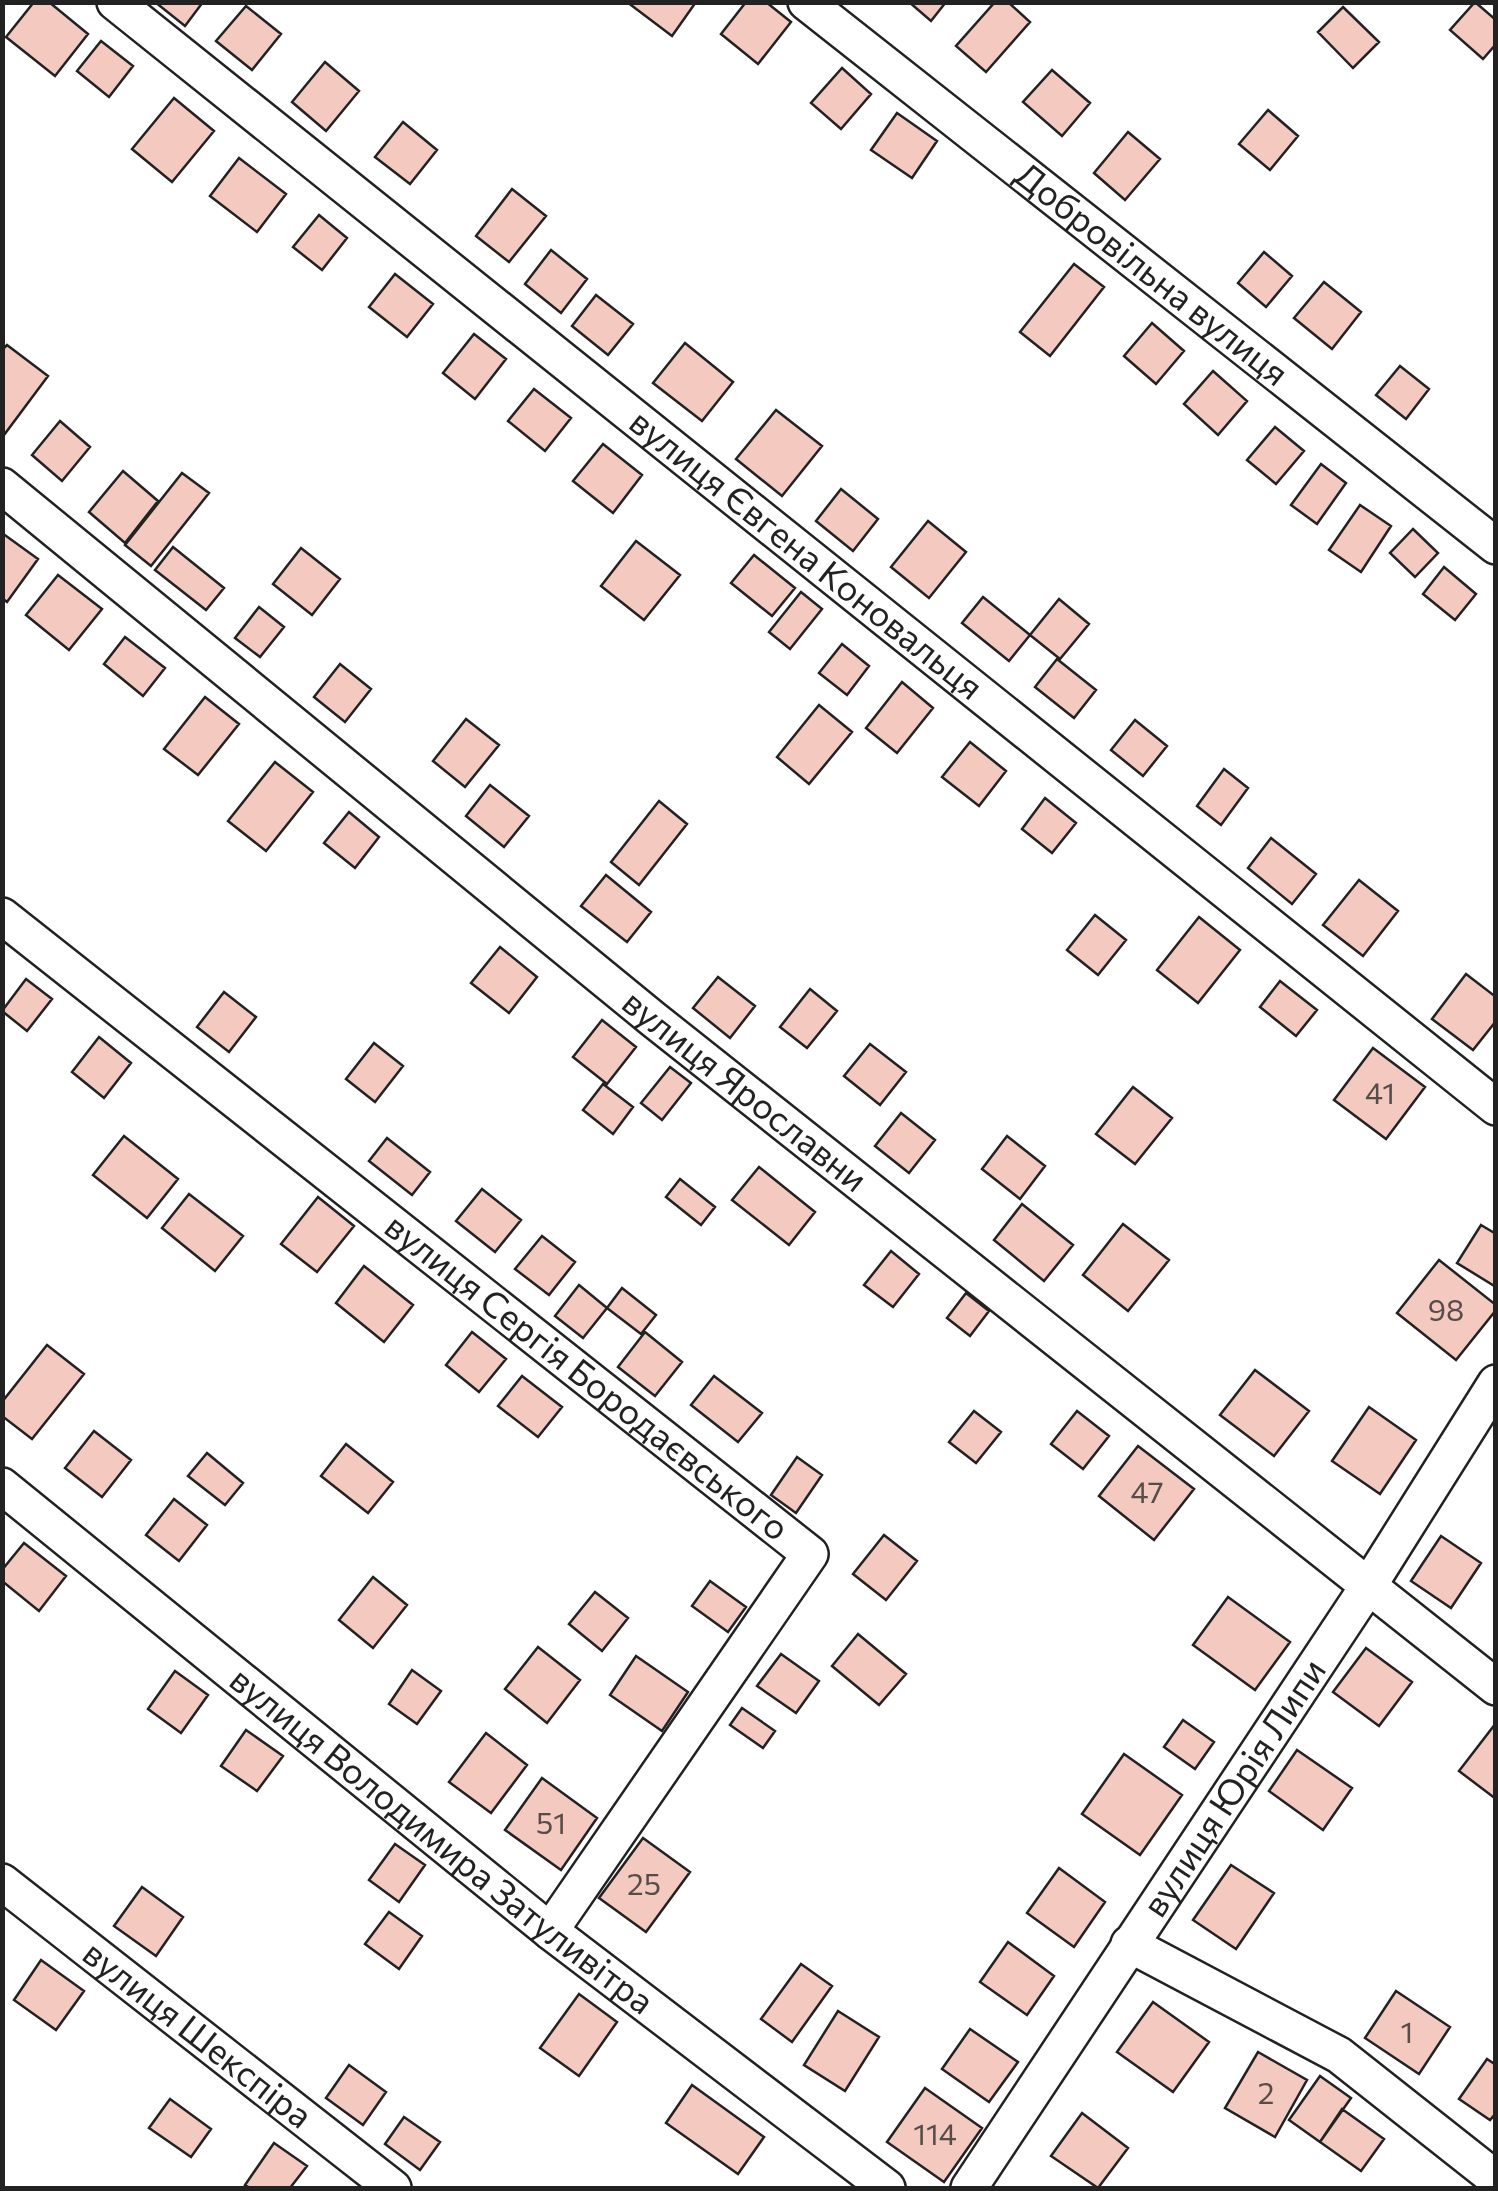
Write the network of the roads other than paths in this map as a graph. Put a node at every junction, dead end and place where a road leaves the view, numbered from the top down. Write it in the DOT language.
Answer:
graph roads {
  1 [pos="115,2"];
  2 [pos="806,2"];
  3 [pos="2,486"];
  4 [pos="1496,546"];
  5 [pos="2,916"];
  6 [pos="1496,1107"];
  7 [pos="1496,1383"];
  8 [pos="2,1486"];
  9 [pos="1369,1585"];
  10 [pos="1496,1687"];
  11 [pos="2,1882"];
  12 [pos="550,1931"];
  13 [pos="1129,1944"];
  14 [pos="1496,2178"];
  15 [pos="393,2188"];
  16 [pos="887,2188"];
  17 [pos="970,2188"];
  1 -- 6 [label="street, вулиця Євгена Коновальця"];
  2 -- 4 [label="street, Добровільна вулиця"];
  3 -- 9 [label="street, вулиця Ярославни"];
  5 -- 12 [label="street, вулиця Сергія Бородаєвського"];
  7 -- 9 [label="street, вулиця Юрія Липи"];
  8 -- 12 [label="street, вулиця Володимира Затуливітра"];
  9 -- 10 [label="street, вулиця Ярославни"];
  9 -- 13 [label="street, вулиця Юрія Липи"];
  11 -- 15 [label="street, вулиця Шекспіра"];
  12 -- 16 [label="street, вулиця Володимира Затуливітра"];
  13 -- 14 [label="street"];
  13 -- 17 [label="street, вулиця Юрія Липи"];
}
